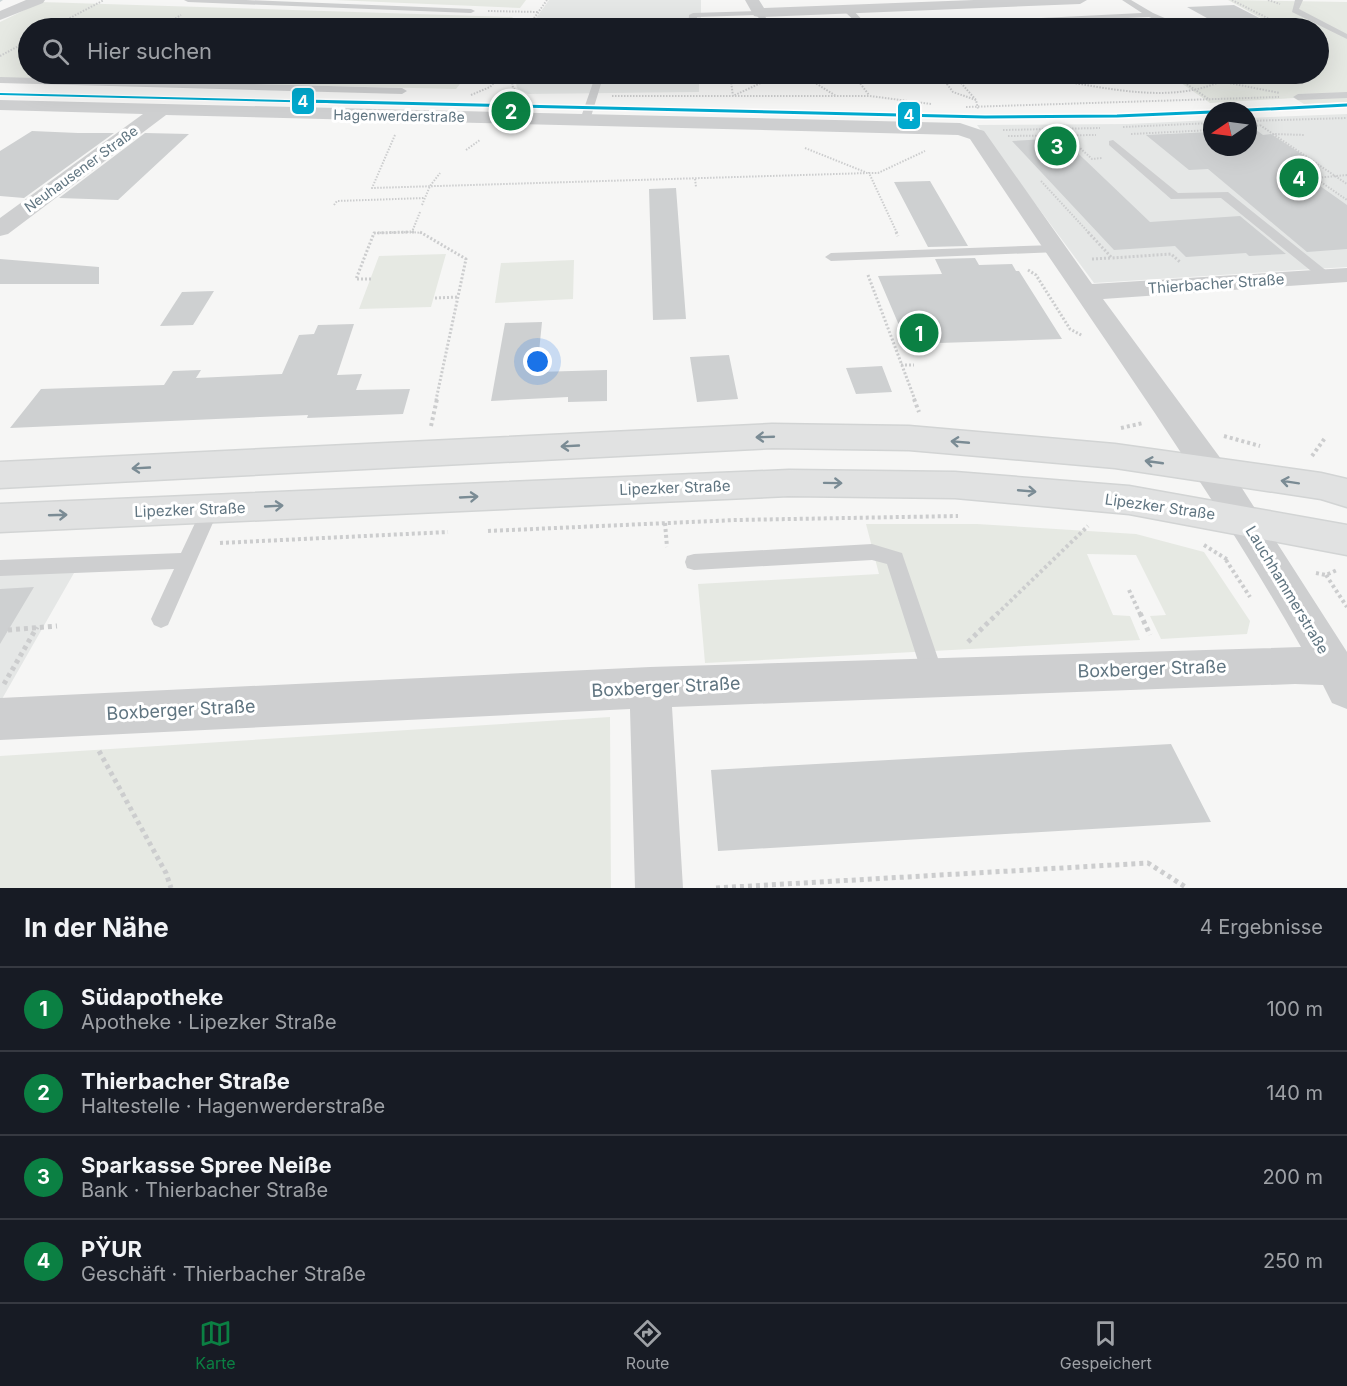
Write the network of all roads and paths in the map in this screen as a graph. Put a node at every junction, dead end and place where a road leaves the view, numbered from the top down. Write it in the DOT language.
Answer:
graph roads {
  1 [pos="38,0"];
  2 [pos="104,0"];
  3 [pos="188,0"];
  4 [pos="547,0"];
  5 [pos="1080,0"];
  6 [pos="1126,0"];
  7 [pos="1232,0"];
  8 [pos="1299,0"];
  9 [pos="977,2"];
  10 [pos="755,6"];
  11 [pos="847,9"];
  12 [pos="471,11"];
  13 [pos="539,12"];
  14 [pos="1150,15"];
  15 [pos="0,16"];
  16 [pos="70,18"];
  17 [pos="534,18"];
  18 [pos="693,18"];
  19 [pos="856,18"];
  20 [pos="1087,18"];
  21 [pos="1158,18"];
  22 [pos="1267,18"];
  23 [pos="1310,18"];
  24 [pos="1329,27"];
  25 [pos="1347,36"];
  26 [pos="18,46"];
  27 [pos="0,56"];
  28 [pos="0,80"];
  29 [pos="18,80"];
  30 [pos="146,84"];
  31 [pos="493,84"];
  32 [pos="513,84"];
  33 [pos="596,84"];
  34 [pos="731,84"];
  35 [pos="759,84"];
  36 [pos="814,84"];
  37 [pos="861,84"];
  38 [pos="947,84"];
  39 [pos="963,84"];
  40 [pos="1080,84"];
  41 [pos="1187,84"];
  42 [pos="1214,84"];
  43 [pos="1236,84"];
  44 [pos="1347,89"];
  45 [pos="402,91"];
  46 [pos="1197,91"];
  47 [pos="1330,95"];
  48 [pos="1347,95"];
  49 [pos="592,96"];
  50 [pos="733,96"];
  51 [pos="836,96"];
  52 [pos="870,96"];
  53 [pos="464,97"];
  54 [pos="528,97"];
  55 [pos="1298,97"];
  56 [pos="976,99"];
  57 [pos="1210,100"];
  58 [pos="1347,104"];
  59 [pos="0,105"];
  60 [pos="940,105"];
  61 [pos="960,107"];
  62 [pos="977,107"];
  63 [pos="162,110"];
  64 [pos="1347,118"];
  65 [pos="585,120"];
  66 [pos="1257,123"];
  67 [pos="1261,123"];
  68 [pos="1257,125"];
  69 [pos="397,130"];
  70 [pos="1273,134"];
  71 [pos="1305,135"];
  72 [pos="1113,143"];
  73 [pos="803,147"];
  74 [pos="927,150"];
  75 [pos="440,173"];
  76 [pos="868,173"];
  77 [pos="1336,176"];
  78 [pos="1347,176"];
  79 [pos="694,178"];
  80 [pos="1040,180"];
  81 [pos="520,184"];
  82 [pos="1347,184"];
  83 [pos="430,186"];
  84 [pos="372,188"];
  85 [pos="696,188"];
  86 [pos="519,192"];
  87 [pos="425,198"];
  88 [pos="399,199"];
  89 [pos="360,200"];
  90 [pos="366,200"];
  91 [pos="1347,200"];
  92 [pos="397,204"];
  93 [pos="334,205"];
  94 [pos="358,205"];
  95 [pos="422,205"];
  96 [pos="420,212"];
  97 [pos="0,229"];
  98 [pos="412,232"];
  99 [pos="1054,249"];
  100 [pos="906,254"];
  101 [pos="831,257"];
  102 [pos="1112,258"];
  103 [pos="1082,259"];
  104 [pos="1019,266"];
  105 [pos="1185,267"];
  106 [pos="867,273"];
  107 [pos="1336,276"];
  108 [pos="371,279"];
  109 [pos="1085,292"];
  110 [pos="458,297"];
  111 [pos="435,298"];
  112 [pos="1087,339"];
  113 [pos="901,365"];
  114 [pos="914,365"];
  115 [pos="920,415"];
  116 [pos="429,433"];
  117 [pos="1325,438"];
  118 [pos="1309,460"];
  119 [pos="0,475"];
  120 [pos="1347,493"];
  121 [pos="1227,494"];
  122 [pos="210,509"];
  123 [pos="959,516"];
  124 [pos="0,518"];
  125 [pos="665,523"];
  126 [pos="1078,523"];
  127 [pos="488,531"];
  128 [pos="1347,540"];
  129 [pos="1201,543"];
  130 [pos="667,547"];
  131 [pos="187,561"];
  132 [pos="694,562"];
  133 [pos="1273,564"];
  134 [pos="1347,567"];
  135 [pos="0,568"];
  136 [pos="1326,575"];
  137 [pos="1129,590"];
  138 [pos="1347,607"];
  139 [pos="161,619"];
  140 [pos="57,626"];
  141 [pos="37,627"];
  142 [pos="8,630"];
  143 [pos="1166,669"];
  144 [pos="933,675"];
  145 [pos="1340,678"];
  146 [pos="650,687"];
  147 [pos="0,692"];
  148 [pos="0,719"];
  149 [pos="95,743"];
  150 [pos="171,888"];
  151 [pos="659,888"];
  152 [pos="716,888"];
  153 [pos="1187,888"];
  1 -- 15 [label="street"];
  2 -- 16 [label="path"];
  3 -- 12 [label="lane"];
  4 -- 13 [label="path"];
  5 -- 9 [label="street"];
  6 -- 14 [label="lane"];
  7 -- 22 [label="path"];
  8 -- 23 [label="lane"];
  9 -- 11 [label="street"];
  10 -- 11 [label="street"];
  10 -- 18 [label="lane"];
  11 -- 19 [label="lane"];
  12 -- 13 [label="path"];
  13 -- 17 [label="path"];
  14 -- 20 [label="lane"];
  14 -- 21 [label="lane"];
  24 -- 25 [label="lane"];
  26 -- 27 [label="path"];
  28 -- 29 [label="lane"];
  30 -- 45 [label="lane"];
  31 -- 53 [label="path"];
  32 -- 54 [label="path"];
  33 -- 49 [label="lane"];
  34 -- 50 [label="path"];
  35 -- 50 [label="path"];
  36 -- 51 [label="path"];
  37 -- 52 [label="path"];
  38 -- 56 [label="path"];
  39 -- 56 [label="path"];
  40 -- 46 [label="path"];
  41 -- 46 [label="path"];
  42 -- 46 [label="path"];
  43 -- 55 [label="path"];
  44 -- 47 [label="lane"];
  46 -- 57 [label="path"];
  47 -- 48 [label="lane"];
  47 -- 55 [label="lane"];
  47 -- 58 [label="lane"];
  49 -- 50 [label="path"];
  49 -- 65 [label="lane"];
  50 -- 51 [label="path"];
  51 -- 52 [label="path"];
  52 -- 60 [label="path"];
  55 -- 57 [label="path"];
  56 -- 62 [label="path"];
  57 -- 62 [label="path"];
  59 -- 63 [label="street, Hagenwerderstraße"];
  61 -- 62 [label="path"];
  63 -- 65 [label="street, Hagenwerderstraße"];
  63 -- 97 [label="street, Neuhausener Straße"];
  64 -- 67 [label="path"];
  65 -- 99 [label="street, Hagenwerderstraße"];
  66 -- 67 [label="path"];
  67 -- 68 [label="path"];
  67 -- 70 [label="path"];
  69 -- 84 [label="path"];
  70 -- 71 [label="path"];
  70 -- 77 [label="path"];
  72 -- 107 [label="lane"];
  73 -- 76 [label="path"];
  74 -- 76 [label="path"];
  75 -- 83 [label="path"];
  76 -- 79 [label="path"];
  76 -- 100 [label="path"];
  77 -- 78 [label="path"];
  77 -- 82 [label="path"];
  77 -- 91 [label="path"];
  79 -- 81 [label="path"];
  79 -- 85 [label="path"];
  80 -- 102 [label="path"];
  81 -- 83 [label="path"];
  81 -- 86 [label="path"];
  83 -- 84 [label="path"];
  83 -- 87 [label="path"];
  84 -- 90 [label="path"];
  87 -- 88 [label="path"];
  87 -- 95 [label="path"];
  88 -- 90 [label="path"];
  88 -- 92 [label="path"];
  89 -- 90 [label="path"];
  89 -- 93 [label="path"];
  89 -- 94 [label="path"];
  96 -- 98 [label="path"];
  98 -- 108 [label="path"];
  98 -- 110 [label="path"];
  99 -- 100 [label="lane"];
  99 -- 109 [label="street"];
  100 -- 101 [label="lane"];
  102 -- 103 [label="path"];
  102 -- 105 [label="path"];
  104 -- 112 [label="path"];
  106 -- 113 [label="path"];
  107 -- 109 [label="street, Thierbacher Straße"];
  109 -- 121 [label="street"];
  110 -- 111 [label="path"];
  110 -- 116 [label="path"];
  113 -- 114 [label="path"];
  113 -- 115 [label="path"];
  117 -- 118 [label="path"];
  121 -- 119 [label="main road, Lipezker Straße, one-way"];
  120 -- 121 [label="main road, Lipezker Straße, one-way"];
  122 -- 121 [label="main road, Lipezker Straße, one-way"];
  121 -- 128 [label="main road, Lipezker Straße"];
  121 -- 133 [label="street, Lauchhammerstraße"];
  124 -- 122 [label="main road, Lipezker Straße, one-way"];
  122 -- 131 [label="lane"];
  123 -- 125 [label="path"];
  125 -- 127 [label="path"];
  125 -- 130 [label="path"];
  126 -- 144 [label="path"];
  129 -- 133 [label="path"];
  131 -- 135 [label="lane"];
  131 -- 139 [label="lane"];
  132 -- 144 [label="lane"];
  133 -- 136 [label="path"];
  133 -- 145 [label="street, Lauchhammerstraße"];
  134 -- 136 [label="path"];
  136 -- 138 [label="path"];
  137 -- 143 [label="path"];
  140 -- 141 [label="path"];
  141 -- 142 [label="path"];
  141 -- 147 [label="path"];
  143 -- 144 [label="street, Boxberger Straße"];
  143 -- 145 [label="street, Boxberger Straße"];
  144 -- 146 [label="street, Boxberger Straße"];
  146 -- 148 [label="street, Boxberger Straße"];
  146 -- 151 [label="street"];
  149 -- 150 [label="path"];
  152 -- 153 [label="path"];
}
